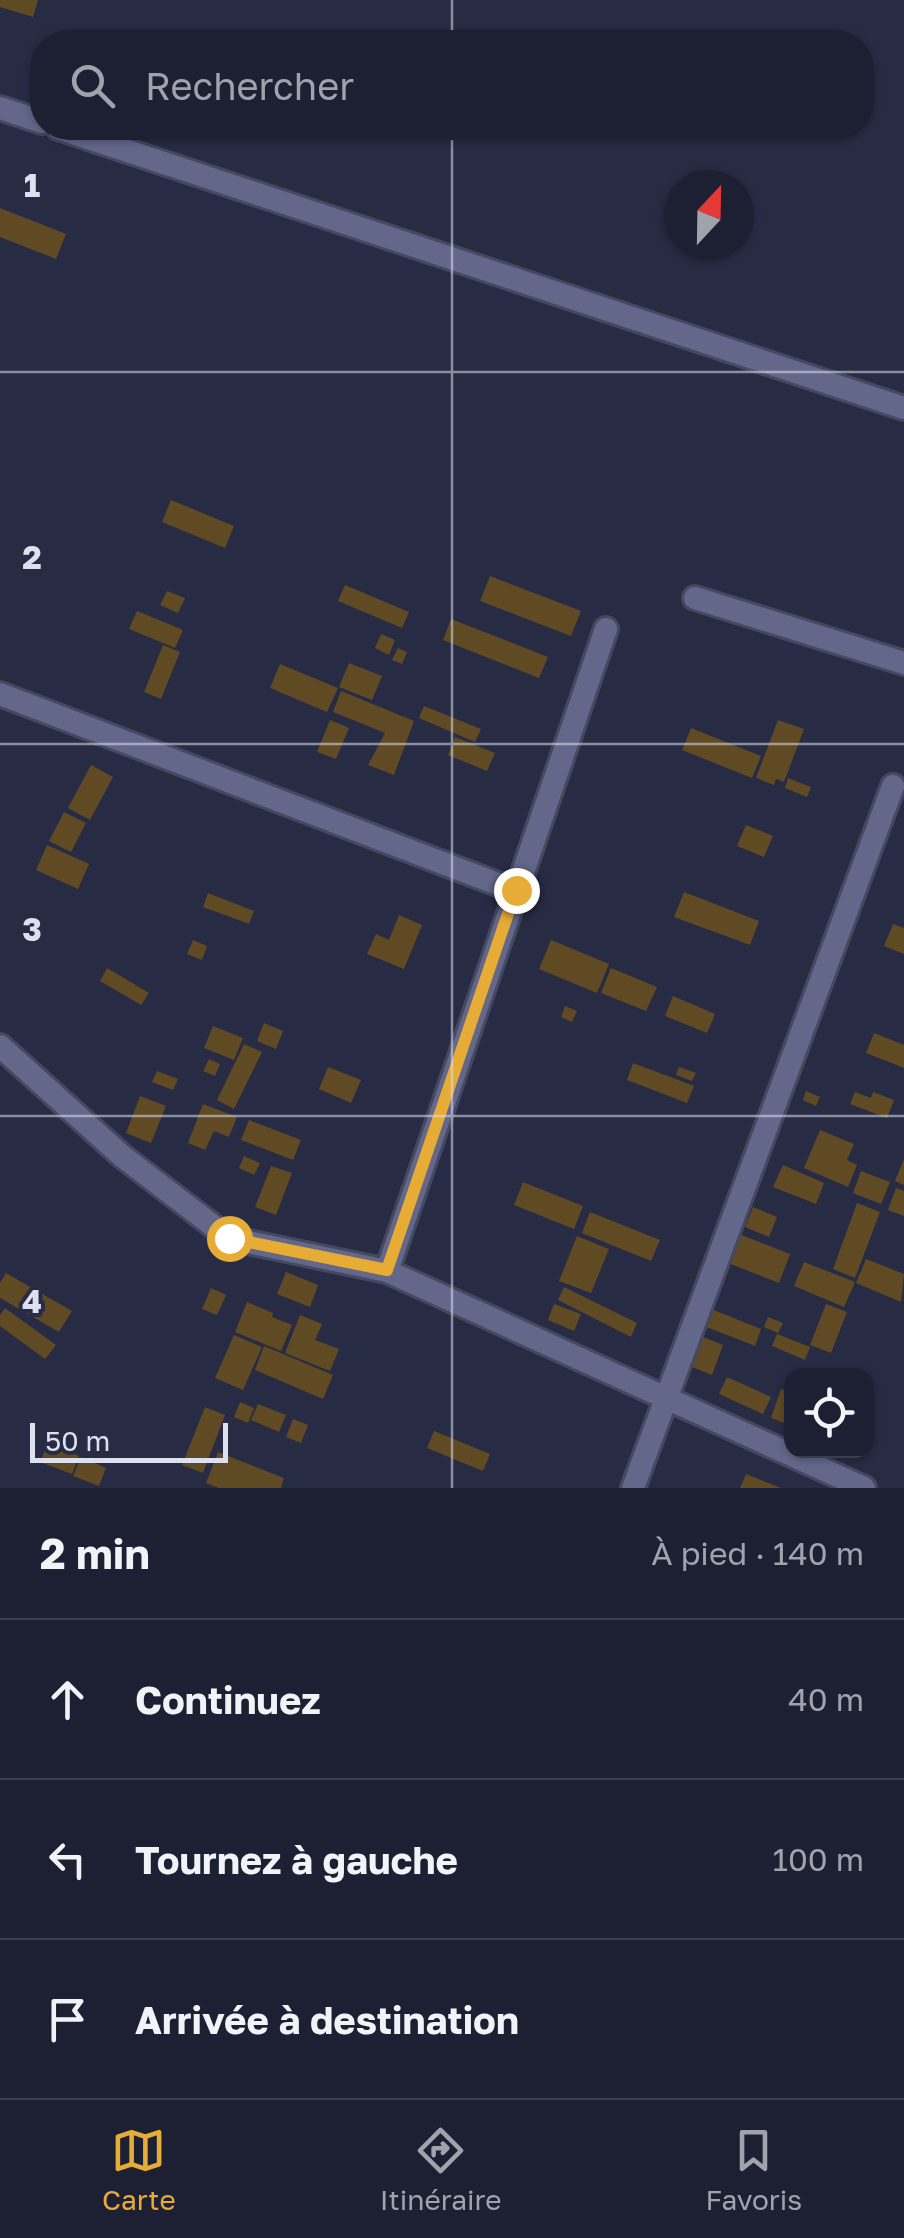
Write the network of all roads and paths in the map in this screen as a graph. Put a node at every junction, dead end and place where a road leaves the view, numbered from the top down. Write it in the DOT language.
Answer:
graph roads {
  1 [pos="0,108"];
  2 [pos="30,118"];
  3 [pos="94,140"];
  4 [pos="904,408"];
  5 [pos="696,598"];
  6 [pos="606,629"];
  7 [pos="904,663"];
  8 [pos="0,694"];
  9 [pos="893,786"];
  10 [pos="516,890"];
  11 [pos="0,1046"];
  12 [pos="387,1270"];
  13 [pos="666,1397"];
  14 [pos="633,1488"];
  15 [pos="864,1488"];
  1 -- 2 [label="street"];
  3 -- 4 [label="street"];
  5 -- 7 [label="street"];
  6 -- 10 [label="street"];
  8 -- 10 [label="street"];
  9 -- 13 [label="street"];
  10 -- 12 [label="street"];
  11 -- 12 [label="street"];
  12 -- 13 [label="street"];
  13 -- 14 [label="street"];
  13 -- 15 [label="street"];
}
